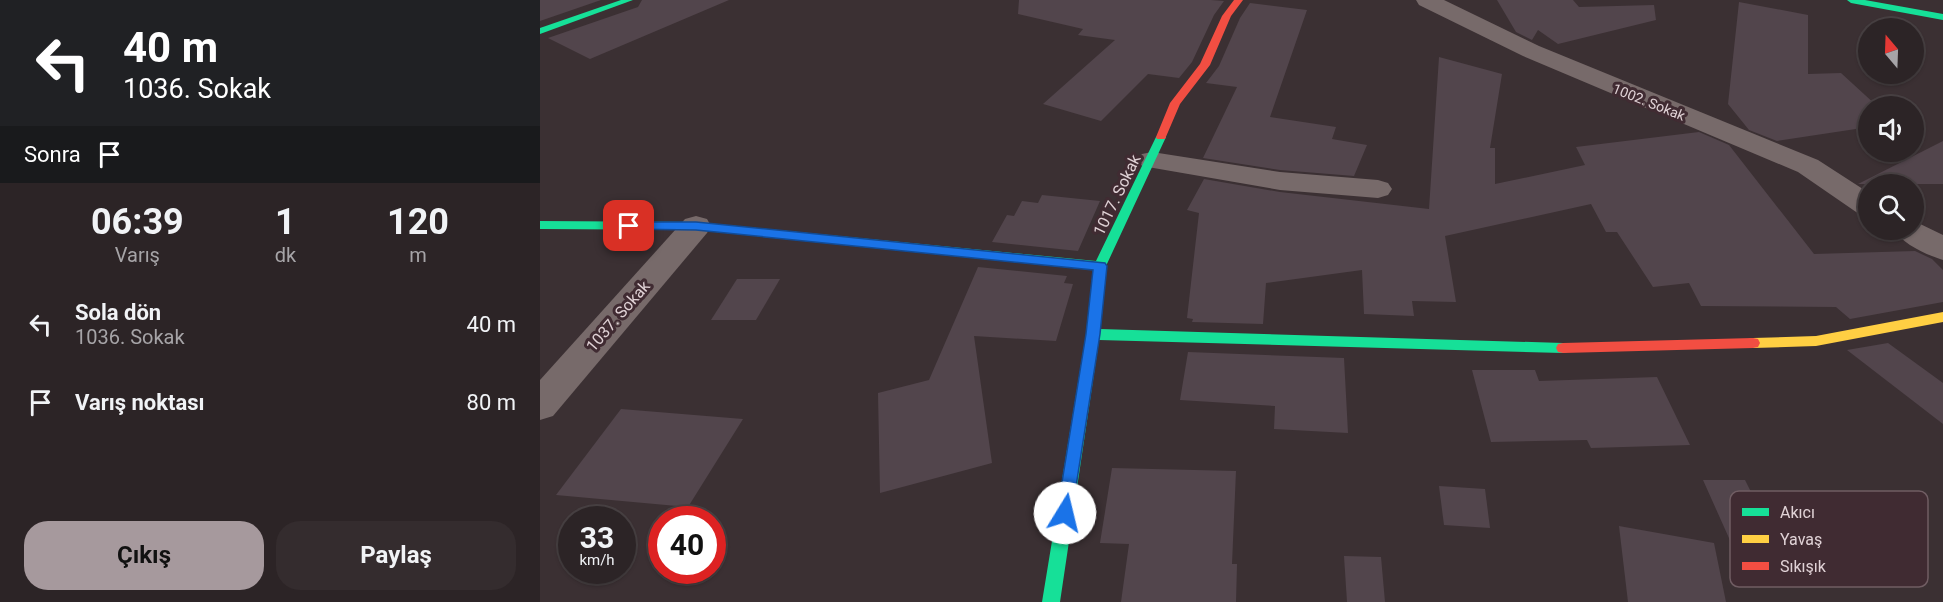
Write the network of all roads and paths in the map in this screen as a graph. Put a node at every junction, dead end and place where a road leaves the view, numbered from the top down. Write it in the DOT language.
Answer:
graph roads {
  1 [pos="629,0"];
  2 [pos="1239,0"];
  3 [pos="1427,0"];
  4 [pos="1851,0"];
  5 [pos="1943,17"];
  6 [pos="540,32"];
  7 [pos="1152,160"];
  8 [pos="1378,189"];
  9 [pos="1858,200"];
  10 [pos="540,225"];
  11 [pos="696,226"];
  12 [pos="1924,238"];
  13 [pos="1943,249"];
  14 [pos="1100,266"];
  15 [pos="1943,317"];
  16 [pos="1093,334"];
  17 [pos="540,405"];
  18 [pos="1051,602"];
  1 -- 6 [label="street"];
  2 -- 7 [label="street, 1017. Sokak"];
  3 -- 9 [label="street, 1002. Sokak"];
  4 -- 5 [label="street"];
  7 -- 8 [label="street"];
  7 -- 14 [label="street, 1017. Sokak"];
  10 -- 11 [label="street"];
  11 -- 14 [label="street"];
  11 -- 17 [label="street, 1037. Sokak"];
  12 -- 13 [label="street"];
  14 -- 16 [label="street, 1017. Sokak"];
  15 -- 16 [label="street"];
  16 -- 18 [label="street, 1017. Sokak"];
}
